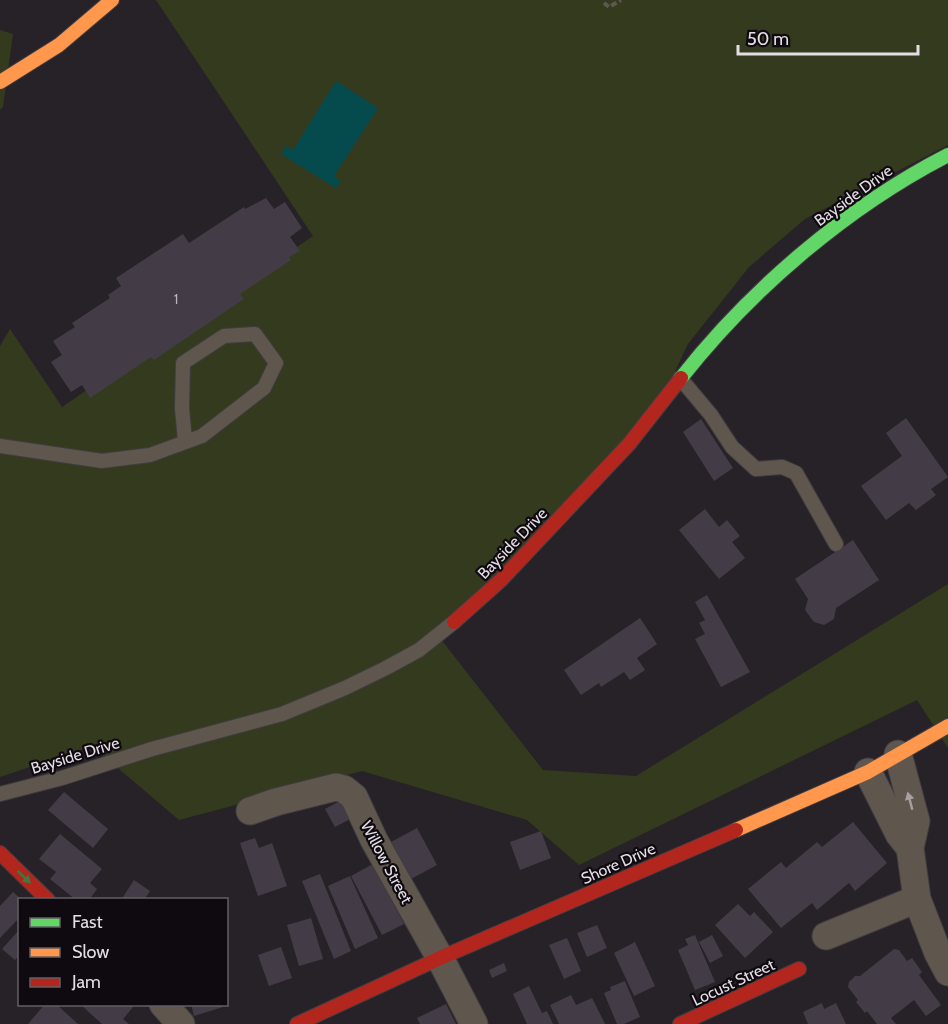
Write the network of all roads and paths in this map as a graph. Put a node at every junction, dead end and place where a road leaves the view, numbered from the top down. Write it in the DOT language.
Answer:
graph roads {
  1 [pos="112,0"];
  2 [pos="621,0"];
  3 [pos="604,3"];
  4 [pos="0,82"];
  5 [pos="948,155"];
  6 [pos="680,378"];
  7 [pos="185,441"];
  8 [pos="0,446"];
  9 [pos="836,544"];
  10 [pos="454,622"];
  11 [pos="948,726"];
  12 [pos="898,754"];
  13 [pos="868,772"];
  14 [pos="0,794"];
  15 [pos="250,811"];
  16 [pos="910,848"];
  17 [pos="0,853"];
  18 [pos="46,898"];
  19 [pos="917,899"];
  20 [pos="826,936"];
  21 [pos="440,958"];
  22 [pos="799,969"];
  23 [pos="948,972"];
  24 [pos="164,1006"];
  25 [pos="180,1024"];
  26 [pos="297,1024"];
  27 [pos="474,1024"];
  28 [pos="680,1024"];
  1 -- 4 [label="street"];
  2 -- 3 [label="path"];
  5 -- 6 [label="street, Bayside Drive"];
  6 -- 9 [label="lane"];
  6 -- 10 [label="street, Bayside Drive"];
  7 -- 7 [label="lane"];
  7 -- 8 [label="lane"];
  10 -- 14 [label="lane, Bayside Drive"];
  11 -- 12 [label="street, Shore Drive"];
  12 -- 13 [label="street, Shore Drive"];
  16 -- 12 [label="street, one-way"];
  13 -- 16 [label="street"];
  13 -- 21 [label="street, Shore Drive"];
  15 -- 21 [label="street, Willow Street"];
  16 -- 19 [label="street"];
  17 -- 18 [label="street, one-way"];
  19 -- 20 [label="street"];
  19 -- 23 [label="street"];
  21 -- 26 [label="street, Shore Drive"];
  21 -- 27 [label="street, Willow Street"];
  22 -- 28 [label="street, Locust Street"];
  24 -- 25 [label="street"];
}
